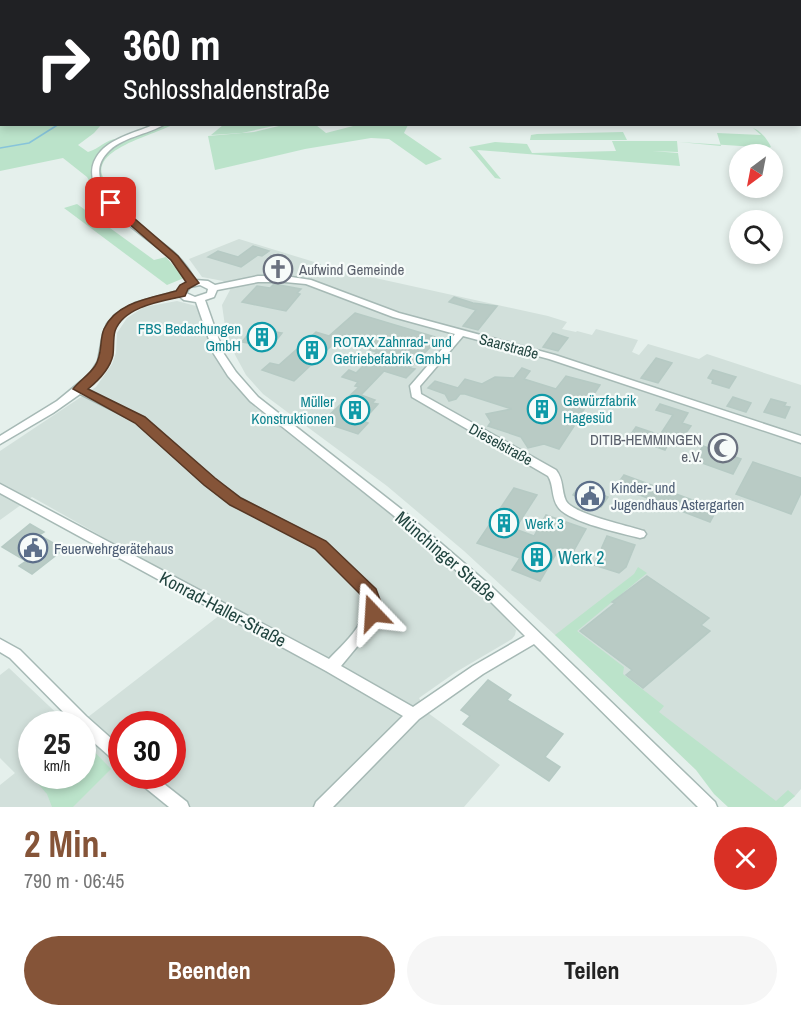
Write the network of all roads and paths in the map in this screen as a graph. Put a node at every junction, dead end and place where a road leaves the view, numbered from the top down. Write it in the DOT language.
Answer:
graph roads {
  1 [pos="158,126"];
  2 [pos="193,283"];
  3 [pos="213,288"];
  4 [pos="181,293"];
  5 [pos="200,299"];
  6 [pos="461,333"];
  7 [pos="79,389"];
  8 [pos="801,440"];
  9 [pos="0,441"];
  10 [pos="0,488"];
  11 [pos="640,534"];
  12 [pos="535,637"];
  13 [pos="0,645"];
  14 [pos="331,667"];
  15 [pos="414,715"];
  16 [pos="108,745"];
  17 [pos="159,789"];
  18 [pos="182,807"];
  19 [pos="322,807"];
  20 [pos="709,807"];
  1 -- 2 [label="street"];
  2 -- 3 [label="street"];
  2 -- 4 [label="street"];
  3 -- 5 [label="street"];
  3 -- 6 [label="street, Saarstraße"];
  4 -- 5 [label="street"];
  4 -- 7 [label="street"];
  5 -- 12 [label="street, Münchinger Straße"];
  6 -- 8 [label="street, Saarstraße"];
  6 -- 11 [label="street, Dieselstraße"];
  7 -- 9 [label="street"];
  7 -- 14 [label="street"];
  10 -- 14 [label="street, Konrad-Haller-Straße"];
  12 -- 15 [label="street"];
  12 -- 20 [label="street, Münchinger Straße"];
  13 -- 16 [label="street"];
  14 -- 15 [label="street, Konrad-Haller-Straße"];
  15 -- 19 [label="street"];
  17 -- 18 [label="street"];
}
